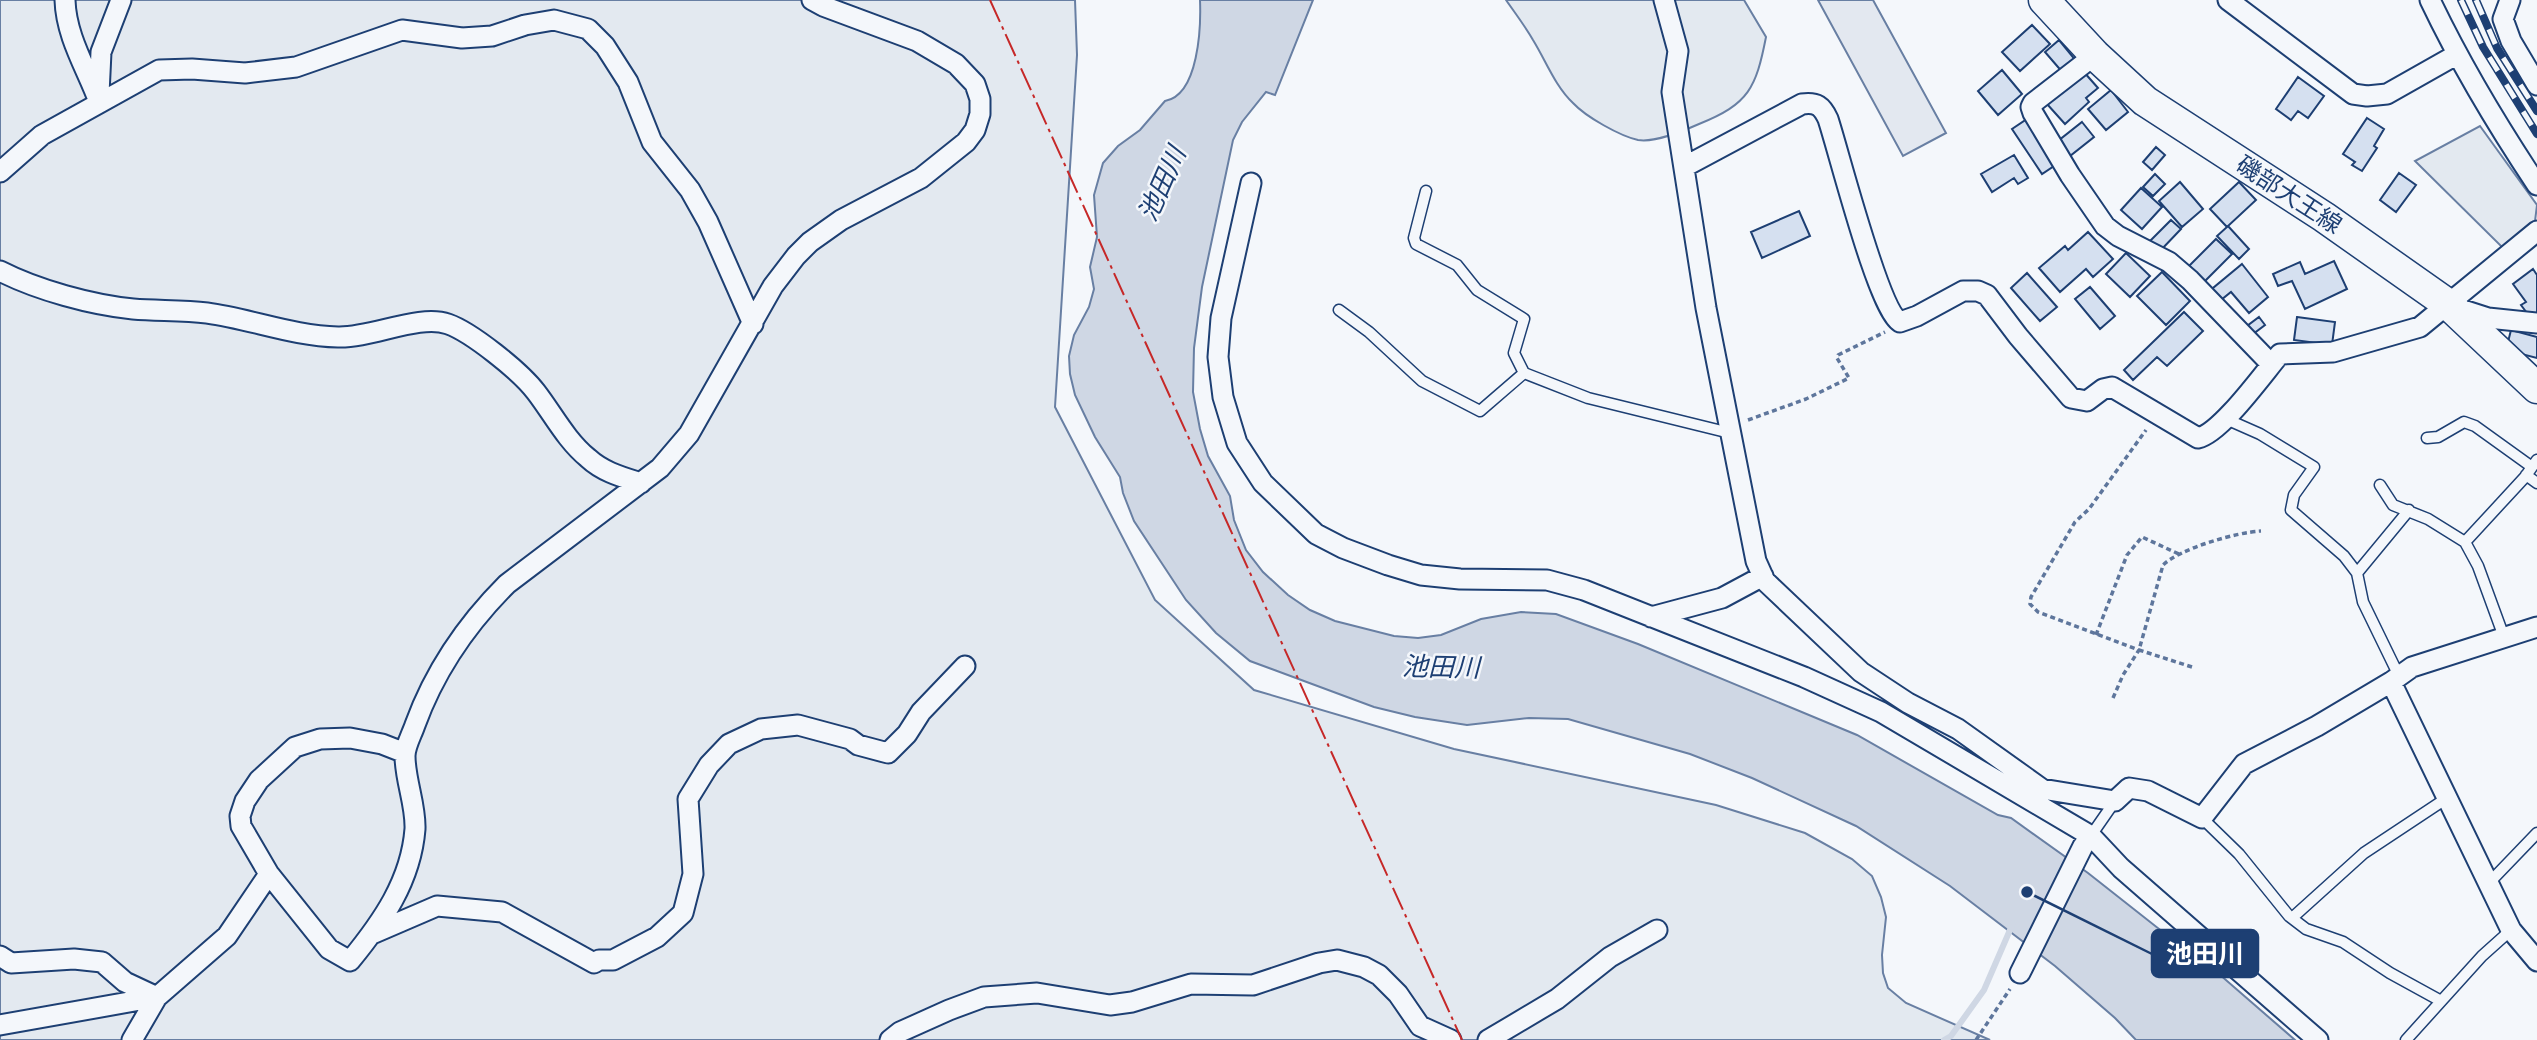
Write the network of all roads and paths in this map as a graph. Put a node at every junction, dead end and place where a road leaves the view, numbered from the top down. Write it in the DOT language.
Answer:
graph roads {
  1 [pos="65,0"];
  2 [pos="121,0"];
  3 [pos="812,0"];
  4 [pos="1664,0"];
  5 [pos="2045,0"];
  6 [pos="2228,0"];
  7 [pos="2430,0"];
  8 [pos="2510,0"];
  9 [pos="2095,55"];
  10 [pos="2456,55"];
  11 [pos="2537,85"];
  12 [pos="99,102"];
  13 [pos="1684,167"];
  14 [pos="0,172"];
  15 [pos="1251,183"];
  16 [pos="2537,185"];
  17 [pos="1426,191"];
  18 [pos="2537,232"];
  19 [pos="0,271"];
  20 [pos="2449,305"];
  21 [pos="1339,310"];
  22 [pos="1900,321"];
  23 [pos="2537,323"];
  24 [pos="753,324"];
  25 [pos="2271,364"];
  26 [pos="1524,373"];
  27 [pos="2537,388"];
  28 [pos="2158,415"];
  29 [pos="2226,419"];
  30 [pos="1730,430"];
  31 [pos="2427,438"];
  32 [pos="2532,467"];
  33 [pos="641,483"];
  34 [pos="2537,483"];
  35 [pos="2380,485"];
  36 [pos="2409,510"];
  37 [pos="2261,531"];
  38 [pos="2465,542"];
  39 [pos="2181,555"];
  40 [pos="2357,573"];
  41 [pos="1763,576"];
  42 [pos="1651,617"];
  43 [pos="2537,627"];
  44 [pos="2096,635"];
  45 [pos="2504,637"];
  46 [pos="2139,650"];
  47 [pos="965,666"];
  48 [pos="2192,667"];
  49 [pos="2395,679"];
  50 [pos="2113,698"];
  51 [pos="405,753"];
  52 [pos="2447,798"];
  53 [pos="2115,801"];
  54 [pos="2202,818"];
  55 [pos="2537,833"];
  56 [pos="2087,841"];
  57 [pos="270,874"];
  58 [pos="2488,884"];
  59 [pos="2292,918"];
  60 [pos="1657,930"];
  61 [pos="2511,930"];
  62 [pos="372,934"];
  63 [pos="0,956"];
  64 [pos="2537,961"];
  65 [pos="2020,973"];
  66 [pos="157,997"];
  67 [pos="2441,1001"];
  68 [pos="0,1025"];
  69 [pos="132,1040"];
  70 [pos="890,1040"];
  71 [pos="1451,1040"];
  72 [pos="1488,1040"];
  73 [pos="1976,1040"];
  74 [pos="2318,1040"];
  75 [pos="2406,1040"];
  1 -- 12 [label="street"];
  2 -- 12 [label="street"];
  3 -- 24 [label="street"];
  4 -- 13 [label="street"];
  5 -- 9 [label="main road, 磯部大王線"];
  6 -- 10 [label="street"];
  7 -- 10 [label="street"];
  8 -- 11 [label="street"];
  9 -- 20 [label="main road, 磯部大王線"];
  9 -- 25 [label="street"];
  10 -- 16 [label="street"];
  12 -- 14 [label="street"];
  12 -- 24 [label="street"];
  13 -- 22 [label="street"];
  13 -- 30 [label="street"];
  15 -- 42 [label="street"];
  17 -- 26 [label="lane"];
  18 -- 20 [label="street"];
  19 -- 33 [label="street"];
  20 -- 23 [label="street"];
  20 -- 25 [label="street"];
  20 -- 27 [label="main road, 磯部大王線"];
  21 -- 26 [label="lane"];
  22 -- 28 [label="street"];
  22 -- 30 [label="path"];
  24 -- 33 [label="street"];
  25 -- 29 [label="street"];
  26 -- 30 [label="lane"];
  28 -- 29 [label="street"];
  28 -- 44 [label="path"];
  29 -- 40 [label="lane"];
  30 -- 41 [label="street"];
  31 -- 32 [label="lane"];
  32 -- 34 [label="lane"];
  32 -- 38 [label="lane"];
  33 -- 51 [label="street"];
  35 -- 36 [label="lane"];
  36 -- 38 [label="lane"];
  36 -- 40 [label="lane"];
  37 -- 39 [label="path"];
  38 -- 45 [label="lane"];
  39 -- 44 [label="path"];
  39 -- 46 [label="path"];
  40 -- 49 [label="lane"];
  41 -- 42 [label="street"];
  41 -- 53 [label="street"];
  42 -- 56 [label="street"];
  43 -- 45 [label="street"];
  44 -- 46 [label="path"];
  45 -- 49 [label="street"];
  46 -- 48 [label="path"];
  46 -- 50 [label="path"];
  47 -- 62 [label="street"];
  49 -- 52 [label="street"];
  49 -- 54 [label="street"];
  51 -- 57 [label="street"];
  51 -- 62 [label="street"];
  52 -- 58 [label="street"];
  52 -- 59 [label="lane"];
  53 -- 54 [label="street"];
  53 -- 56 [label="lane"];
  54 -- 59 [label="lane"];
  55 -- 58 [label="lane"];
  56 -- 65 [label="street"];
  56 -- 74 [label="street"];
  57 -- 62 [label="street"];
  57 -- 66 [label="street"];
  58 -- 61 [label="street"];
  59 -- 67 [label="lane"];
  60 -- 72 [label="street"];
  61 -- 64 [label="street"];
  61 -- 67 [label="lane"];
  63 -- 66 [label="street"];
  65 -- 73 [label="path"];
  66 -- 68 [label="street"];
  66 -- 69 [label="street"];
  67 -- 75 [label="lane"];
  70 -- 71 [label="street"];
}
